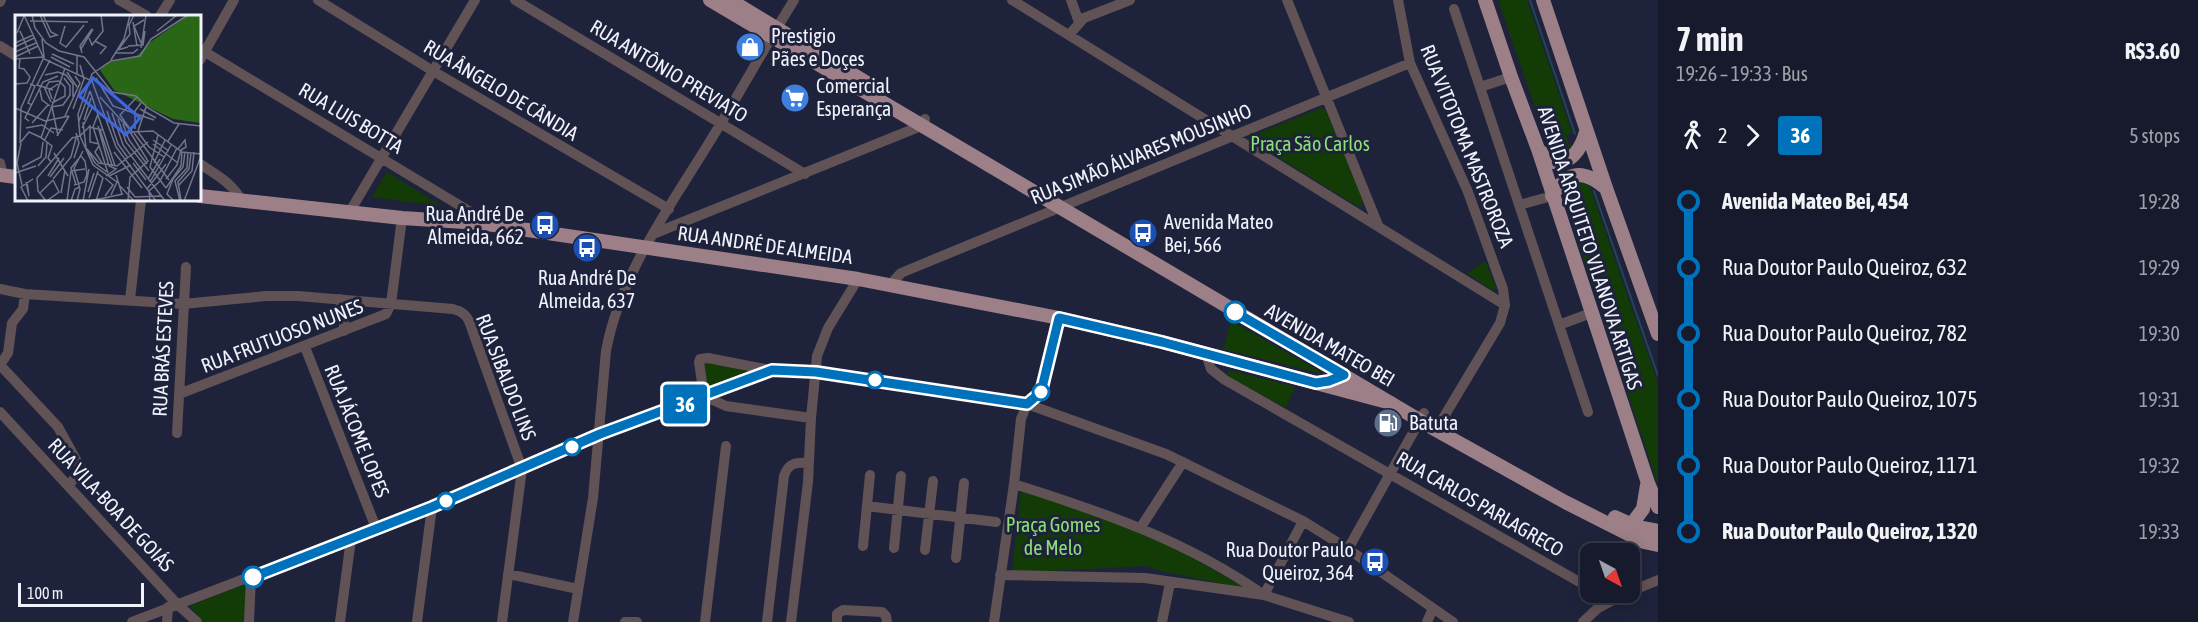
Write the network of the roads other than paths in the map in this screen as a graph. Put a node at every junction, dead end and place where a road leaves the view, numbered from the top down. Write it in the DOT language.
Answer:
graph roads {
  1 [pos="119,0"];
  2 [pos="170,0"];
  3 [pos="234,0"];
  4 [pos="318,0"];
  5 [pos="476,0"];
  6 [pos="515,0"];
  7 [pos="710,0"];
  8 [pos="730,0"];
  9 [pos="794,0"];
  10 [pos="1012,0"];
  11 [pos="1071,0"];
  12 [pos="1130,0"];
  13 [pos="1287,0"];
  14 [pos="1398,0"];
  15 [pos="1485,0"];
  16 [pos="1543,0"];
  17 [pos="1454,9"];
  18 [pos="145,15"];
  19 [pos="161,15"];
  20 [pos="1079,22"];
  21 [pos="774,32"];
  22 [pos="1069,36"];
  23 [pos="0,46"];
  24 [pos="201,53"];
  25 [pos="15,55"];
  26 [pos="1410,63"];
  27 [pos="432,71"];
  28 [pos="1511,77"];
  29 [pos="1480,87"];
  30 [pos="1326,98"];
  31 [pos="722,123"];
  32 [pos="923,123"];
  33 [pos="1587,132"];
  34 [pos="1232,136"];
  35 [pos="1538,149"];
  36 [pos="381,157"];
  37 [pos="201,165"];
  38 [pos="805,174"];
  39 [pos="1606,188"];
  40 [pos="201,196"];
  41 [pos="1552,196"];
  42 [pos="141,201"];
  43 [pos="243,201"];
  44 [pos="1064,205"];
  45 [pos="1519,205"];
  46 [pos="669,209"];
  47 [pos="349,213"];
  48 [pos="402,218"];
  49 [pos="480,224"];
  50 [pos="1378,225"];
  51 [pos="652,235"];
  52 [pos="644,247"];
  53 [pos="186,267"];
  54 [pos="858,279"];
  55 [pos="890,285"];
  56 [pos="0,289"];
  57 [pos="25,294"];
  58 [pos="340,299"];
  59 [pos="130,300"];
  60 [pos="183,304"];
  61 [pos="391,304"];
  62 [pos="1505,305"];
  63 [pos="1591,313"];
  64 [pos="1059,318"];
  65 [pos="1559,325"];
  66 [pos="344,331"];
  67 [pos="1658,334"];
  68 [pos="305,347"];
  69 [pos="1206,354"];
  70 [pos="0,365"];
  71 [pos="772,370"];
  72 [pos="816,372"];
  73 [pos="1348,373"];
  74 [pos="1316,383"];
  75 [pos="180,394"];
  76 [pos="704,396"];
  77 [pos="1391,403"];
  78 [pos="1027,404"];
  79 [pos="0,412"];
  80 [pos="1588,412"];
  81 [pos="1422,417"];
  82 [pos="811,418"];
  83 [pos="1438,426"];
  84 [pos="177,433"];
  85 [pos="600,434"];
  86 [pos="726,446"];
  87 [pos="808,457"];
  88 [pos="1183,462"];
  89 [pos="522,469"];
  90 [pos="1390,473"];
  91 [pos="870,475"];
  92 [pos="901,476"];
  93 [pos="933,482"];
  94 [pos="964,483"];
  95 [pos="1648,483"];
  96 [pos="1014,484"];
  97 [pos="68,486"];
  98 [pos="867,506"];
  99 [pos="432,507"];
  100 [pos="1658,507"];
  101 [pos="897,510"];
  102 [pos="929,513"];
  103 [pos="961,518"];
  104 [pos="1303,521"];
  105 [pos="1002,523"];
  106 [pos="1631,525"];
  107 [pos="1141,527"];
  108 [pos="376,528"];
  109 [pos="1658,531"];
  110 [pos="351,539"];
  111 [pos="1658,545"];
  112 [pos="862,546"];
  113 [pos="894,548"];
  114 [pos="1348,549"];
  115 [pos="925,550"];
  116 [pos="956,558"];
  117 [pos="508,574"];
  118 [pos="1000,575"];
  119 [pos="251,578"];
  120 [pos="1658,580"];
  121 [pos="1580,582"];
  122 [pos="1170,583"];
  123 [pos="1640,587"];
  124 [pos="578,589"];
  125 [pos="1264,596"];
  126 [pos="1607,603"];
  127 [pos="172,606"];
  128 [pos="1433,608"];
  129 [pos="132,622"];
  130 [pos="167,622"];
  131 [pos="196,622"];
  132 [pos="249,622"];
  133 [pos="340,622"];
  134 [pos="417,622"];
  135 [pos="502,622"];
  136 [pos="573,622"];
  137 [pos="625,622"];
  138 [pos="637,622"];
  139 [pos="705,622"];
  140 [pos="766,622"];
  141 [pos="791,622"];
  142 [pos="837,622"];
  143 [pos="886,622"];
  144 [pos="993,622"];
  145 [pos="1162,622"];
  146 [pos="1349,622"];
  147 [pos="1427,622"];
  148 [pos="1453,622"];
  149 [pos="1583,622"];
  1 -- 18 [label="street"];
  2 -- 19 [label="street"];
  3 -- 24 [label="street"];
  4 -- 27 [label="street, RUA ÂNGELO DE CÂNDIA"];
  5 -- 27 [label="street"];
  6 -- 31 [label="street, RUA ANTÔNIO PREVIATO"];
  7 -- 21 [label="main road, AVENIDA MATEO BEI"];
  8 -- 21 [label="main road, AVENIDA MATEO BEI"];
  9 -- 21 [label="street"];
  10 -- 22 [label="street"];
  11 -- 20 [label="street"];
  12 -- 20 [label="street"];
  13 -- 30 [label="street"];
  14 -- 26 [label="street, RUA VITOTOMA MASTROROZA"];
  15 -- 28 [label="main road, AVENIDA ARQUITETO VILANOVA ARTIGAS"];
  16 -- 33 [label="main road, AVENIDA ARQUITETO VILANOVA ARTIGAS"];
  17 -- 29 [label="street"];
  20 -- 22 [label="street"];
  21 -- 31 [label="street"];
  21 -- 32 [label="main road, AVENIDA MATEO BEI"];
  22 -- 34 [label="street"];
  23 -- 25 [label="street"];
  24 -- 36 [label="street, RUA LUIS BOTTA"];
  26 -- 30 [label="street, RUA SIMÃO ÁLVARES MOUSINHO"];
  26 -- 62 [label="street, RUA VITOTOMA MASTROROZA"];
  27 -- 36 [label="street"];
  27 -- 46 [label="street, RUA ÂNGELO DE CÂNDIA"];
  28 -- 29 [label="street"];
  28 -- 35 [label="main road, AVENIDA ARQUITETO VILANOVA ARTIGAS"];
  29 -- 45 [label="street"];
  30 -- 34 [label="street, RUA SIMÃO ÁLVARES MOUSINHO"];
  30 -- 50 [label="street"];
  31 -- 38 [label="street, RUA ANTÔNIO PREVIATO"];
  31 -- 46 [label="street"];
  32 -- 38 [label="street"];
  32 -- 44 [label="main road, AVENIDA MATEO BEI"];
  33 -- 35 [label="main road"];
  33 -- 39 [label="main road, AVENIDA ARQUITETO VILANOVA ARTIGAS"];
  34 -- 44 [label="street, RUA SIMÃO ÁLVARES MOUSINHO"];
  34 -- 50 [label="street"];
  35 -- 41 [label="main road, AVENIDA ARQUITETO VILANOVA ARTIGAS"];
  36 -- 47 [label="street"];
  36 -- 49 [label="street, RUA LUIS BOTTA"];
  37 -- 43 [label="street"];
  38 -- 51 [label="street"];
  39 -- 41 [label="main road"];
  39 -- 67 [label="main road, AVENIDA ARQUITETO VILANOVA ARTIGAS"];
  40 -- 43 [label="main road, RUA ANDRÉ DE ALMEIDA"];
  41 -- 45 [label="street"];
  41 -- 63 [label="main road, AVENIDA ARQUITETO VILANOVA ARTIGAS"];
  42 -- 59 [label="street"];
  43 -- 47 [label="main road, RUA ANDRÉ DE ALMEIDA"];
  44 -- 55 [label="street, RUA SIMÃO ÁLVARES MOUSINHO"];
  44 -- 73 [label="main road, AVENIDA MATEO BEI"];
  45 -- 65 [label="street"];
  46 -- 51 [label="street"];
  47 -- 48 [label="main road, RUA ANDRÉ DE ALMEIDA"];
  48 -- 49 [label="main road, RUA ANDRÉ DE ALMEIDA"];
  48 -- 61 [label="street"];
  49 -- 52 [label="main road, RUA ANDRÉ DE ALMEIDA"];
  50 -- 62 [label="street"];
  51 -- 52 [label="street"];
  52 -- 54 [label="main road, RUA ANDRÉ DE ALMEIDA"];
  52 -- 85 [label="street"];
  53 -- 60 [label="street, RUA BRÁS ESTEVES"];
  54 -- 55 [label="main road, RUA ANDRÉ DE ALMEIDA"];
  54 -- 72 [label="street"];
  55 -- 64 [label="main road, RUA ANDRÉ DE ALMEIDA"];
  56 -- 57 [label="street, RUA SIBALDO LINS"];
  57 -- 59 [label="street, RUA SIBALDO LINS"];
  57 -- 70 [label="street"];
  58 -- 60 [label="street, RUA SIBALDO LINS"];
  58 -- 61 [label="street, RUA SIBALDO LINS"];
  58 -- 66 [label="street"];
  59 -- 60 [label="street, RUA SIBALDO LINS"];
  60 -- 75 [label="street, RUA BRÁS ESTEVES"];
  61 -- 66 [label="street, RUA FRUTUOSO NUNES"];
  61 -- 89 [label="street, RUA SIBALDO LINS"];
  62 -- 83 [label="street"];
  63 -- 65 [label="street"];
  63 -- 95 [label="main road, AVENIDA ARQUITETO VILANOVA ARTIGAS"];
  64 -- 69 [label="main road, RUA ANDRÉ DE ALMEIDA"];
  64 -- 78 [label="street"];
  65 -- 80 [label="street"];
  66 -- 68 [label="street, RUA FRUTUOSO NUNES"];
  68 -- 75 [label="street, RUA FRUTUOSO NUNES"];
  68 -- 108 [label="street, RUA JÁCOME LOPES"];
  69 -- 74 [label="main road, RUA ANDRÉ DE ALMEIDA"];
  69 -- 90 [label="street, RUA CARLOS PARLAGRECO"];
  70 -- 97 [label="street"];
  71 -- 72 [label="street"];
  71 -- 76 [label="street"];
  71 -- 76 [label="street"];
  72 -- 78 [label="street"];
  72 -- 82 [label="street"];
  73 -- 74 [label="main road"];
  73 -- 77 [label="main road, AVENIDA MATEO BEI"];
  73 -- 81 [label="main road, AVENIDA MATEO BEI"];
  74 -- 77 [label="main road, RUA ANDRÉ DE ALMEIDA"];
  75 -- 84 [label="street, RUA BRÁS ESTEVES"];
  76 -- 82 [label="street"];
  76 -- 85 [label="street"];
  77 -- 81 [label="main road, AVENIDA MATEO BEI"];
  78 -- 88 [label="street"];
  78 -- 96 [label="street"];
  79 -- 97 [label="street, RUA VILA-BOA DE GOIÁS"];
  81 -- 83 [label="main road, AVENIDA MATEO BEI"];
  81 -- 90 [label="street"];
  82 -- 87 [label="street"];
  83 -- 106 [label="main road, AVENIDA MATEO BEI"];
  83 -- 111 [label="main road, AVENIDA MATEO BEI"];
  85 -- 89 [label="street"];
  85 -- 124 [label="street"];
  86 -- 139 [label="street"];
  87 -- 140 [label="street"];
  87 -- 141 [label="street"];
  88 -- 104 [label="street"];
  88 -- 107 [label="street"];
  89 -- 99 [label="street"];
  89 -- 117 [label="street"];
  90 -- 114 [label="street"];
  90 -- 121 [label="street, RUA CARLOS PARLAGRECO"];
  91 -- 98 [label="street"];
  92 -- 101 [label="street"];
  93 -- 102 [label="street"];
  94 -- 103 [label="street"];
  95 -- 100 [label="main road, AVENIDA ARQUITETO VILANOVA ARTIGAS"];
  95 -- 106 [label="main road"];
  96 -- 105 [label="street"];
  96 -- 107 [label="street"];
  97 -- 127 [label="street, RUA VILA-BOA DE GOIÁS"];
  98 -- 101 [label="street"];
  98 -- 112 [label="street"];
  99 -- 108 [label="street"];
  99 -- 134 [label="street"];
  101 -- 102 [label="street"];
  101 -- 113 [label="street"];
  102 -- 103 [label="street"];
  102 -- 115 [label="street"];
  103 -- 105 [label="street"];
  103 -- 116 [label="street"];
  104 -- 114 [label="street"];
  104 -- 125 [label="street"];
  105 -- 118 [label="street"];
  106 -- 109 [label="main road, AVENIDA MATEO BEI"];
  107 -- 125 [label="street"];
  108 -- 110 [label="street"];
  110 -- 119 [label="street"];
  110 -- 133 [label="street"];
  114 -- 128 [label="street"];
  117 -- 124 [label="street"];
  117 -- 135 [label="street"];
  118 -- 122 [label="street"];
  118 -- 144 [label="street"];
  119 -- 127 [label="street"];
  119 -- 132 [label="street"];
  120 -- 123 [label="street"];
  122 -- 125 [label="street"];
  122 -- 145 [label="street"];
  124 -- 136 [label="street"];
  125 -- 146 [label="street"];
  126 -- 149 [label="street"];
  127 -- 129 [label="street"];
  127 -- 130 [label="street"];
  127 -- 131 [label="street, RUA VILA-BOA DE GOIÁS"];
  128 -- 147 [label="street"];
  128 -- 148 [label="street"];
  137 -- 138 [label="street"];
  142 -- 143 [label="street"];
}
